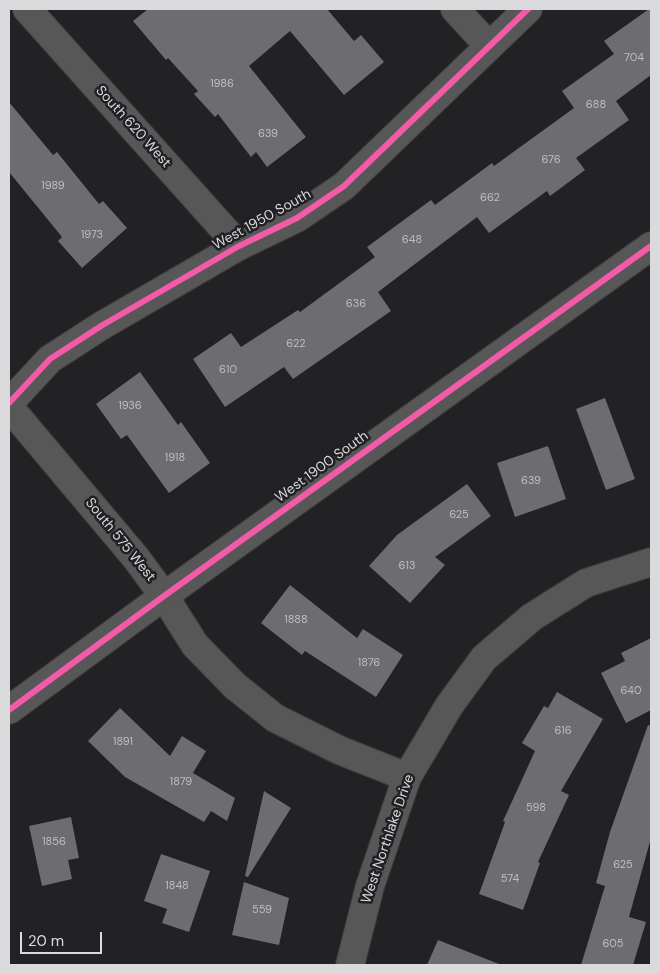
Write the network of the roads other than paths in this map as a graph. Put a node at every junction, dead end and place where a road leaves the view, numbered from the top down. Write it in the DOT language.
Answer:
graph roads {
  1 [pos="27,9"];
  2 [pos="455,9"];
  3 [pos="528,9"];
  4 [pos="489,46"];
  5 [pos="239,246"];
  6 [pos="651,246"];
  7 [pos="9,403"];
  8 [pos="9,407"];
  9 [pos="651,562"];
  10 [pos="164,596"];
  11 [pos="9,710"];
  12 [pos="408,778"];
  13 [pos="350,965"];
  1 -- 5 [label="street, South 620 West"];
  2 -- 4 [label="street"];
  3 -- 4 [label="street, West 1950 South"];
  4 -- 5 [label="street, West 1950 South"];
  5 -- 7 [label="street, West 1950 South"];
  6 -- 10 [label="street, West 1900 South"];
  8 -- 10 [label="street, South 575 West"];
  9 -- 12 [label="street, West Northlake Drive"];
  10 -- 11 [label="street, West 1900 South"];
  10 -- 12 [label="street, South 575 West"];
  12 -- 13 [label="street, West Northlake Drive"];
}
